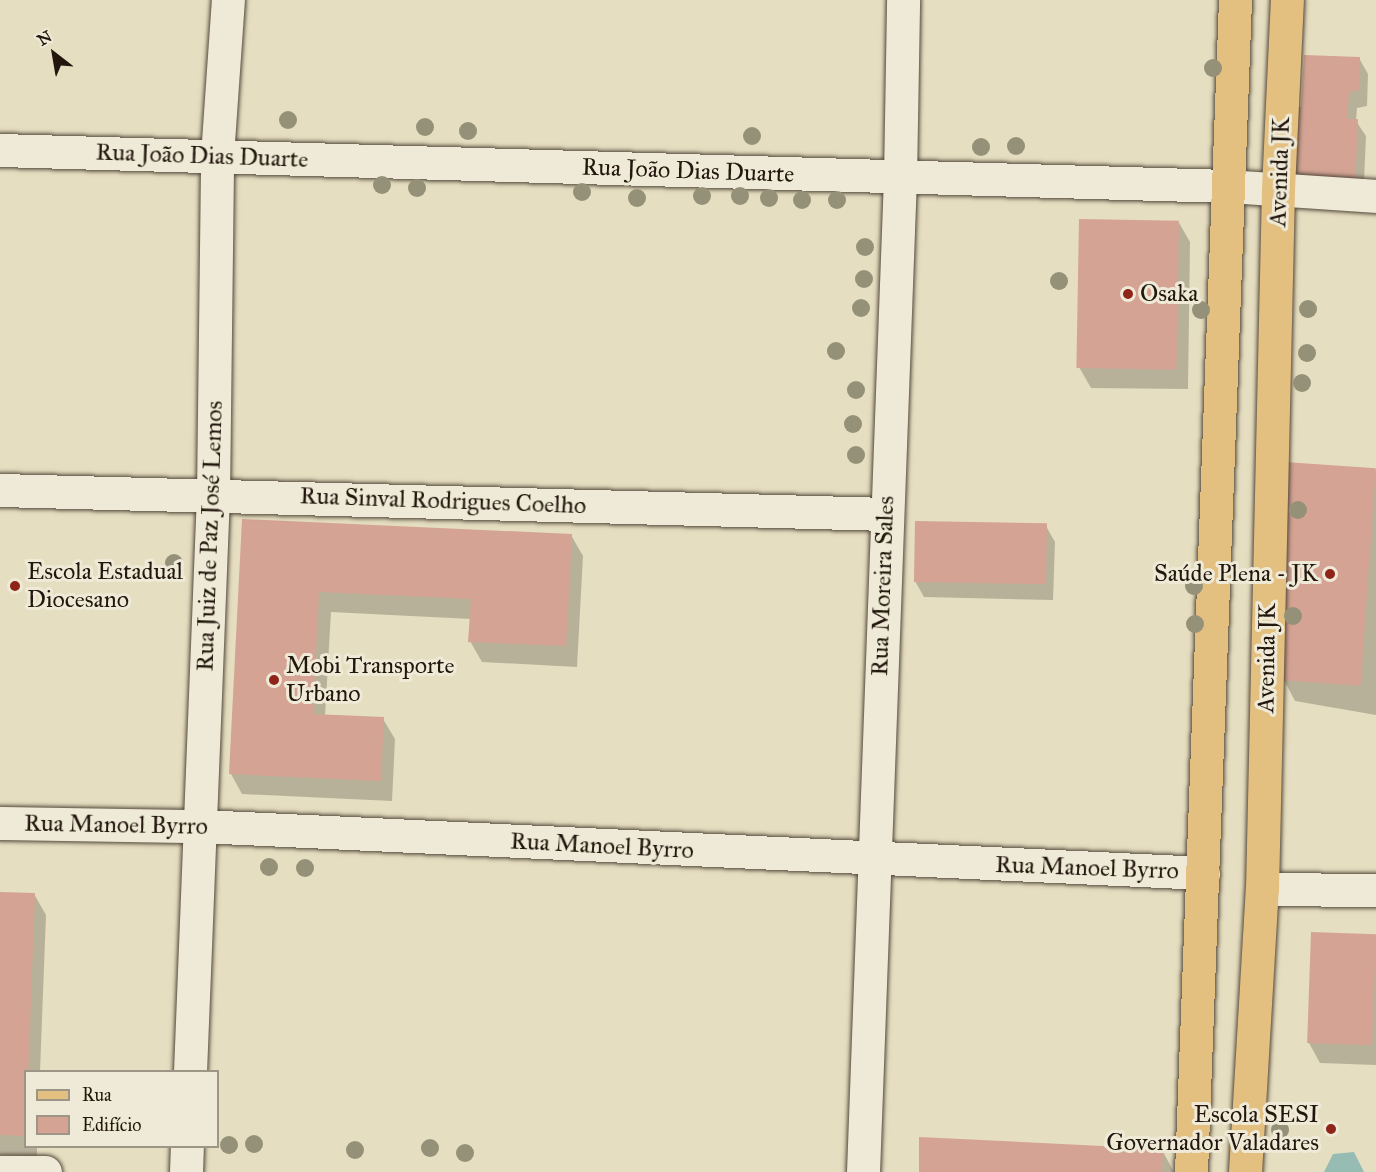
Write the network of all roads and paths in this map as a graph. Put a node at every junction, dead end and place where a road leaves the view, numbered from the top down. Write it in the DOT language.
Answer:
graph roads {
  1 [pos="228,0"];
  2 [pos="903,0"];
  3 [pos="1235,0"];
  4 [pos="1287,0"];
  5 [pos="0,150"];
  6 [pos="217,156"];
  7 [pos="900,178"];
  8 [pos="1227,186"];
  9 [pos="1278,189"];
  10 [pos="1376,196"];
  11 [pos="0,490"];
  12 [pos="213,495"];
  13 [pos="886,514"];
  14 [pos="0,823"];
  15 [pos="200,826"];
  16 [pos="872,859"];
  17 [pos="1203,873"];
  18 [pos="1262,889"];
  19 [pos="1376,890"];
  20 [pos="190,1070"];
  21 [pos="187,1148"];
  22 [pos="0,1172"];
  23 [pos="45,1172"];
  24 [pos="186,1172"];
  25 [pos="863,1172"];
  26 [pos="1191,1172"];
  27 [pos="1245,1172"];
  1 -- 6 [label="street, Rua Juiz de Paz José Lemos"];
  2 -- 7 [label="street, Rua Moreira Sales"];
  3 -- 8 [label="main road"];
  4 -- 9 [label="main road, Avenida JK"];
  5 -- 6 [label="street, Rua João Dias Duarte"];
  6 -- 7 [label="street, Rua João Dias Duarte"];
  6 -- 12 [label="street, Rua Juiz de Paz José Lemos"];
  7 -- 8 [label="street, Rua João Dias Duarte"];
  7 -- 13 [label="street, Rua Moreira Sales"];
  8 -- 9 [label="street, Rua João Dias Duarte"];
  8 -- 17 [label="main road"];
  9 -- 10 [label="street, Rua João Dias Duarte"];
  9 -- 18 [label="main road, Avenida JK"];
  11 -- 12 [label="street, Rua Sinval Rodrigues Coelho"];
  12 -- 13 [label="street, Rua Sinval Rodrigues Coelho"];
  12 -- 15 [label="street, Rua Juiz de Paz José Lemos"];
  13 -- 16 [label="street, Rua Moreira Sales"];
  14 -- 15 [label="street, Rua Manoel Byrro"];
  15 -- 16 [label="street, Rua Manoel Byrro"];
  15 -- 20 [label="street, Rua Juiz de Paz José Lemos"];
  16 -- 17 [label="street, Rua Manoel Byrro"];
  16 -- 25 [label="street, Rua Moreira Sales"];
  17 -- 26 [label="main road"];
  18 -- 19 [label="street"];
  18 -- 27 [label="main road, Avenida JK"];
  21 -- 24 [label="street"];
  22 -- 23 [label="street"];
}
